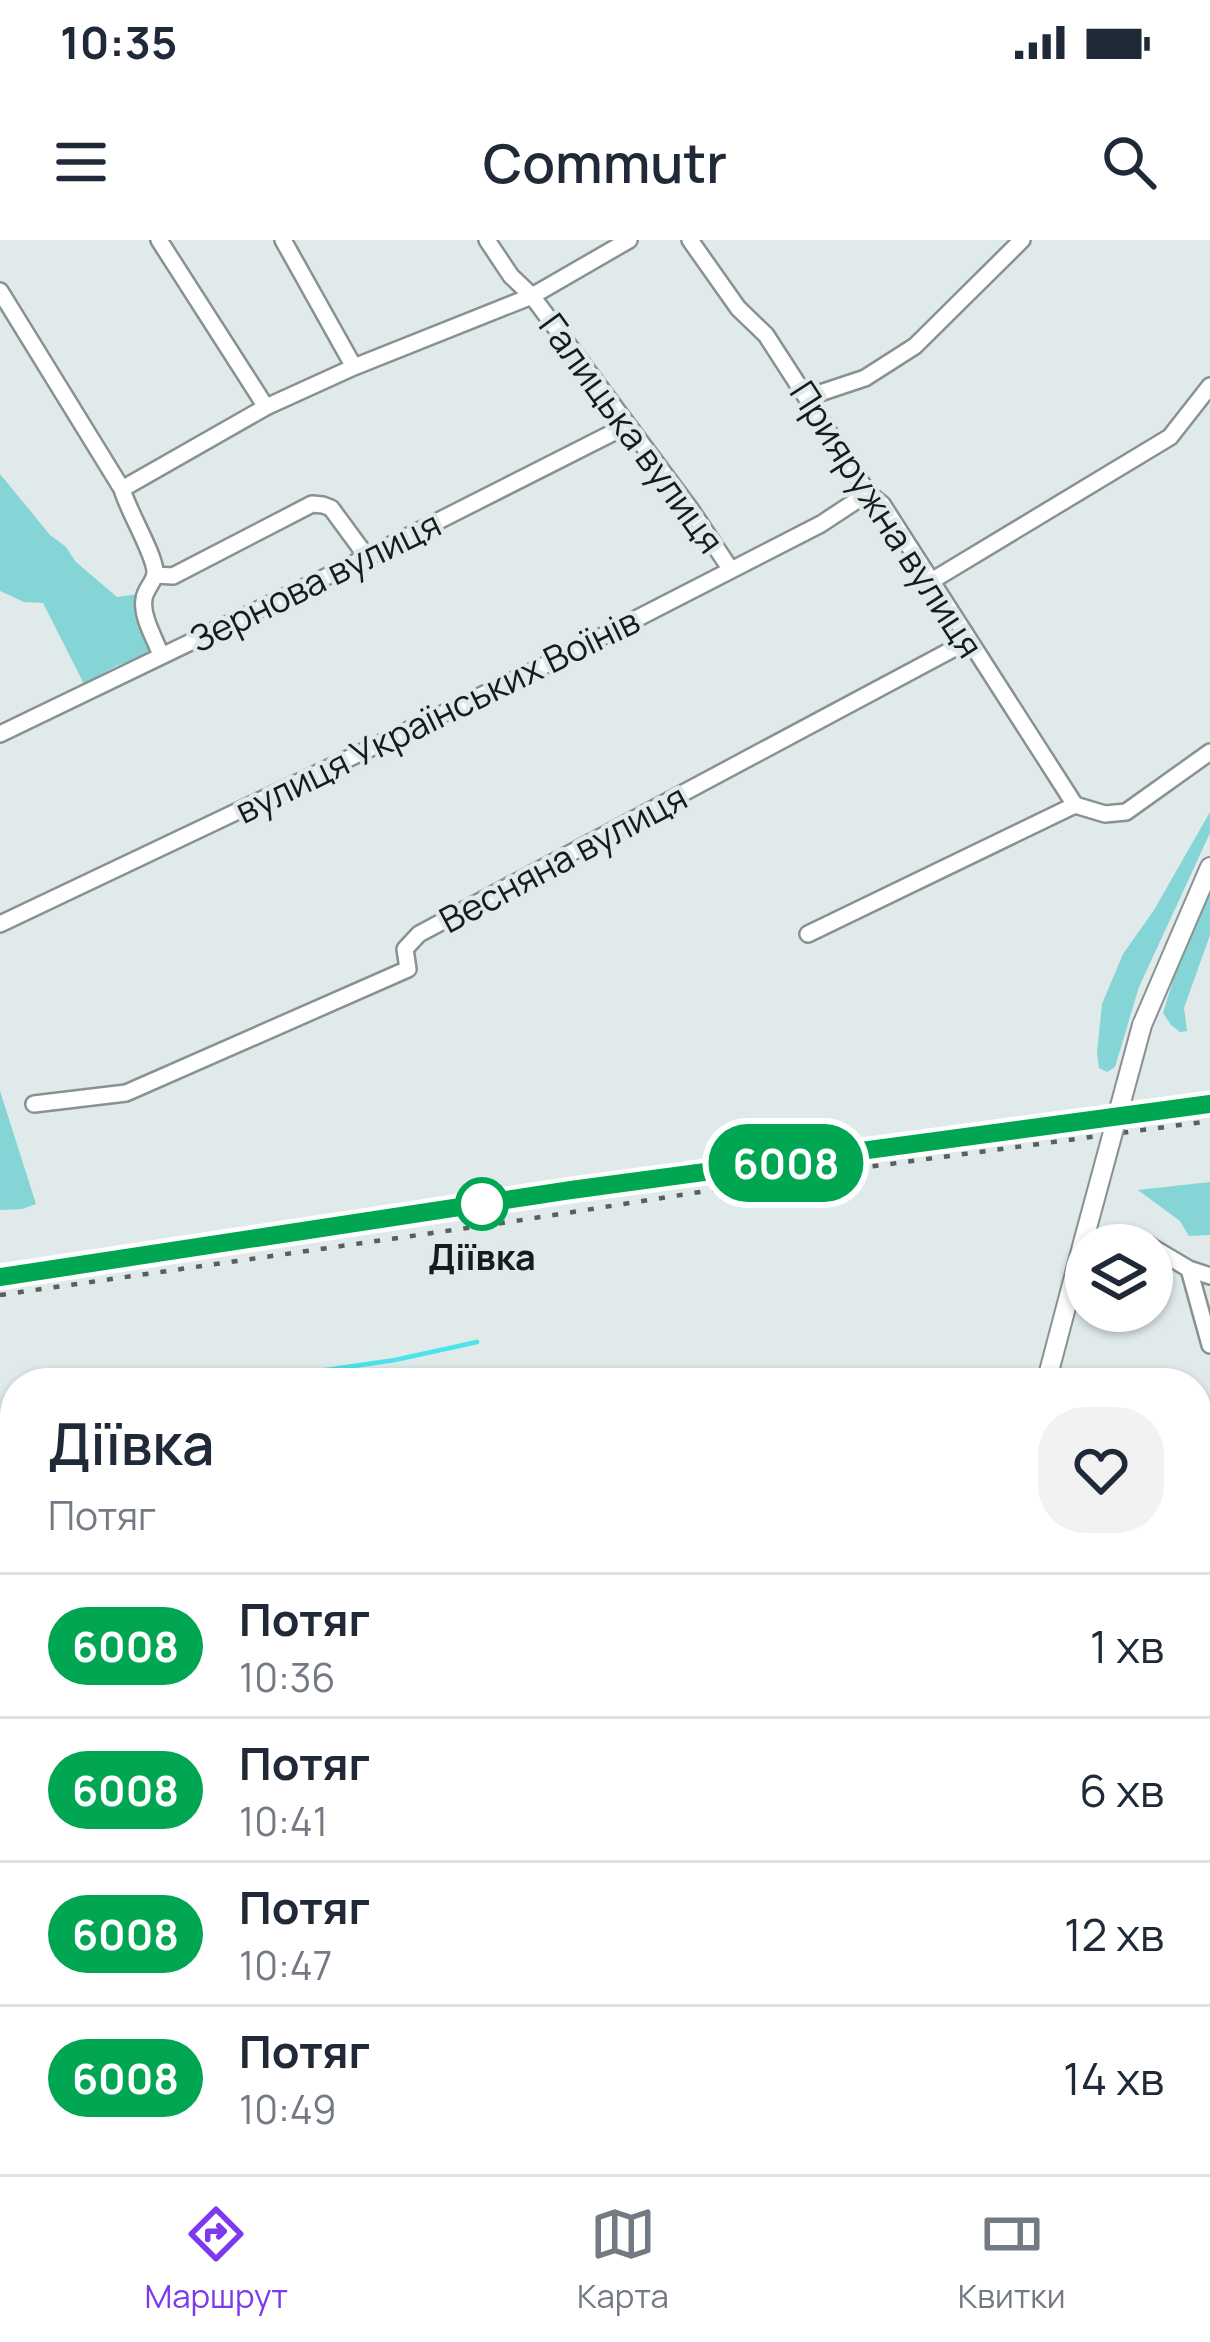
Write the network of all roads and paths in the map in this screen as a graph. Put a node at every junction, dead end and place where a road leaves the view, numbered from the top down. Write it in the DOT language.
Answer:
graph roads {
  1 [pos="159,240"];
  2 [pos="284,240"];
  3 [pos="487,240"];
  4 [pos="628,240"];
  5 [pos="690,240"];
  6 [pos="1022,240"];
  7 [pos="0,291"];
  8 [pos="532,296"];
  9 [pos="355,367"];
  10 [pos="1210,386"];
  11 [pos="808,398"];
  12 [pos="266,407"];
  13 [pos="628,425"];
  14 [pos="122,489"];
  15 [pos="868,494"];
  16 [pos="368,557"];
  17 [pos="731,570"];
  18 [pos="155,575"];
  19 [pos="933,580"];
  20 [pos="968,641"];
  21 [pos="160,656"];
  22 [pos="0,734"];
  23 [pos="1210,752"];
  24 [pos="1075,805"];
  25 [pos="1210,867"];
  26 [pos="0,924"];
  27 [pos="808,934"];
  28 [pos="34,1104"];
  29 [pos="1088,1224"];
  30 [pos="1173,1260"];
  31 [pos="1189,1269"];
  32 [pos="1210,1276"];
  33 [pos="1065,1311"];
  34 [pos="1210,1345"];
  35 [pos="1050,1368"];
  1 -- 12 [label="street"];
  2 -- 9 [label="street"];
  3 -- 8 [label="street, Галицька вулиця"];
  4 -- 8 [label="street, Галицька вулиця"];
  5 -- 11 [label="street, Прияружна вулиця"];
  6 -- 11 [label="street"];
  7 -- 14 [label="street"];
  8 -- 9 [label="street, Галицька вулиця"];
  8 -- 13 [label="street, Галицька вулиця"];
  9 -- 12 [label="street, Галицька вулиця"];
  10 -- 19 [label="street"];
  11 -- 15 [label="street, Прияружна вулиця"];
  12 -- 14 [label="street, Галицька вулиця"];
  13 -- 16 [label="street, Зернова вулиця"];
  13 -- 17 [label="street, Галицька вулиця"];
  14 -- 18 [label="street"];
  15 -- 17 [label="street, вулиця Українських Воїнів"];
  15 -- 19 [label="street, Прияружна вулиця"];
  16 -- 18 [label="street"];
  16 -- 21 [label="street, Зернова вулиця"];
  17 -- 26 [label="street, вулиця Українських Воїнів"];
  18 -- 21 [label="street"];
  19 -- 20 [label="street, Прияружна вулиця"];
  20 -- 24 [label="street, Прияружна вулиця"];
  20 -- 28 [label="street, Весняна вулиця"];
  21 -- 22 [label="street, Зернова вулиця"];
  23 -- 24 [label="street"];
  24 -- 27 [label="street"];
  25 -- 29 [label="street, bridge"];
  30 -- 31 [label="street"];
  31 -- 32 [label="street"];
  31 -- 34 [label="street"];
  33 -- 35 [label="street"];
}
